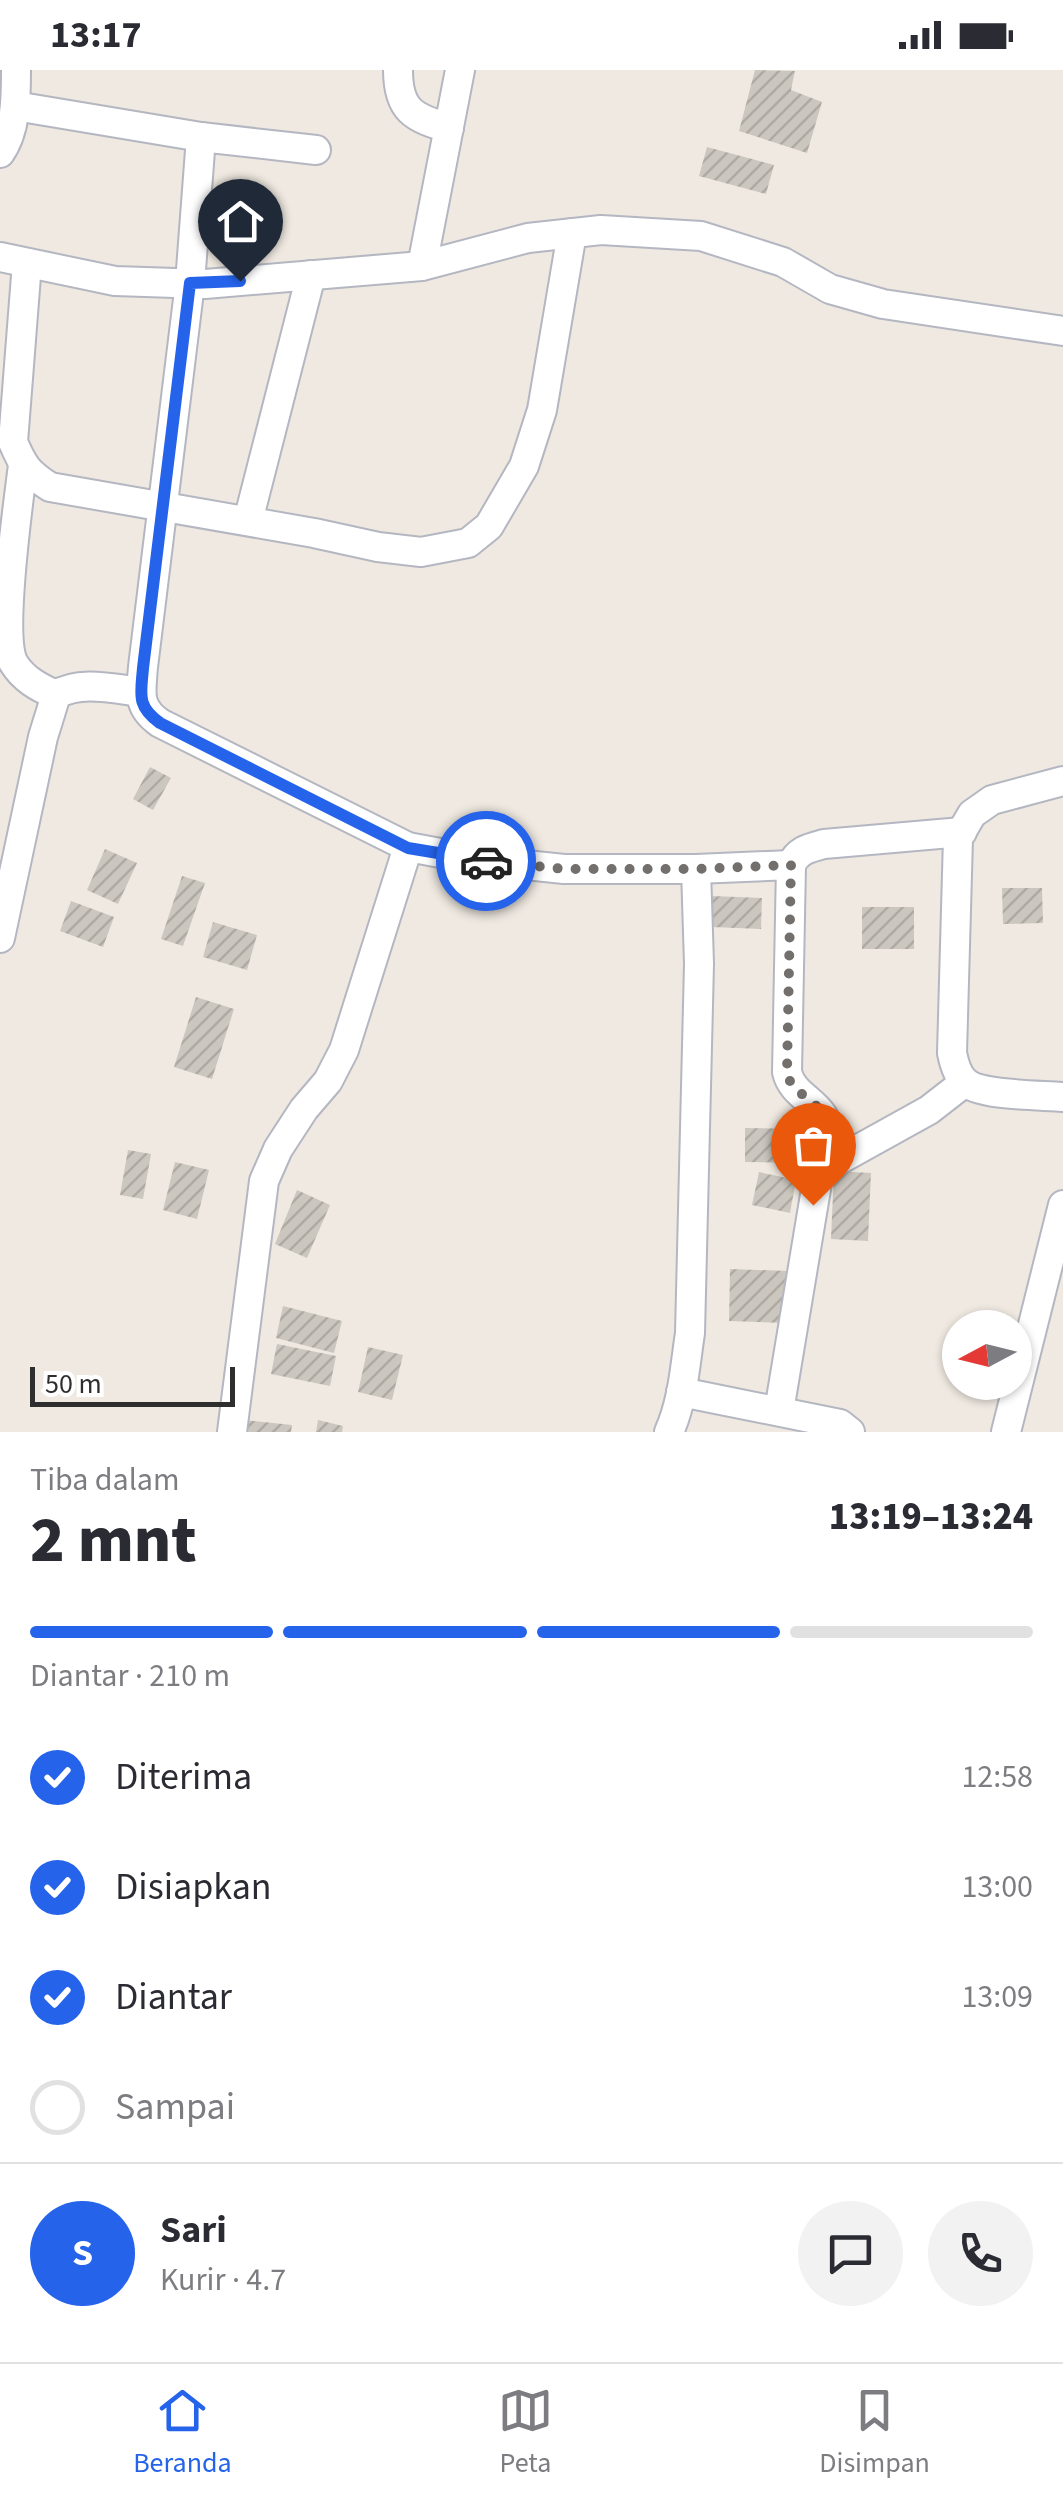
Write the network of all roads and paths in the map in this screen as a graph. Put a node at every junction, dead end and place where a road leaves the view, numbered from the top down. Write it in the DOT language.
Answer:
graph roads {
  1 [pos="16,70"];
  2 [pos="398,70"];
  3 [pos="460,70"];
  4 [pos="15,106"];
  5 [pos="448,128"];
  6 [pos="202,136"];
  7 [pos="316,150"];
  8 [pos="0,153"];
  9 [pos="572,233"];
  10 [pos="14,260"];
  11 [pos="422,266"];
  12 [pos="311,275"];
  13 [pos="190,283"];
  14 [pos="1063,331"];
  15 [pos="23,465"];
  16 [pos="163,506"];
  17 [pos="248,521"];
  18 [pos="141,692"];
  19 [pos="56,696"];
  20 [pos="1063,780"];
  21 [pos="962,832"];
  22 [pos="408,848"];
  23 [pos="791,865"];
  24 [pos="696,869"];
  25 [pos="0,938"];
  26 [pos="965,1082"];
  27 [pos="1063,1096"];
  28 [pos="819,1171"];
  29 [pos="1063,1205"];
  30 [pos="681,1392"];
  31 [pos="779,1411"];
  32 [pos="232,1432"];
  33 [pos="668,1432"];
  34 [pos="850,1432"];
  35 [pos="1006,1432"];
  1 -- 4 [label="street"];
  2 -- 5 [label="street"];
  3 -- 5 [label="street"];
  4 -- 6 [label="street"];
  4 -- 8 [label="street"];
  5 -- 11 [label="street"];
  6 -- 7 [label="street"];
  6 -- 13 [label="street"];
  9 -- 11 [label="street"];
  9 -- 14 [label="street"];
  9 -- 17 [label="street"];
  10 -- 13 [label="street"];
  10 -- 15 [label="street"];
  11 -- 12 [label="street"];
  12 -- 13 [label="street"];
  12 -- 17 [label="street"];
  13 -- 16 [label="street"];
  15 -- 16 [label="street"];
  15 -- 19 [label="street"];
  16 -- 17 [label="street"];
  16 -- 18 [label="street"];
  18 -- 19 [label="street"];
  18 -- 22 [label="street"];
  19 -- 25 [label="street"];
  20 -- 21 [label="street"];
  21 -- 23 [label="street"];
  21 -- 26 [label="street"];
  22 -- 24 [label="street"];
  22 -- 32 [label="street"];
  23 -- 24 [label="street"];
  23 -- 28 [label="street"];
  24 -- 30 [label="street"];
  26 -- 27 [label="street"];
  26 -- 28 [label="street"];
  28 -- 31 [label="street"];
  29 -- 35 [label="street"];
  30 -- 31 [label="street"];
  30 -- 33 [label="street"];
  31 -- 34 [label="street"];
}
